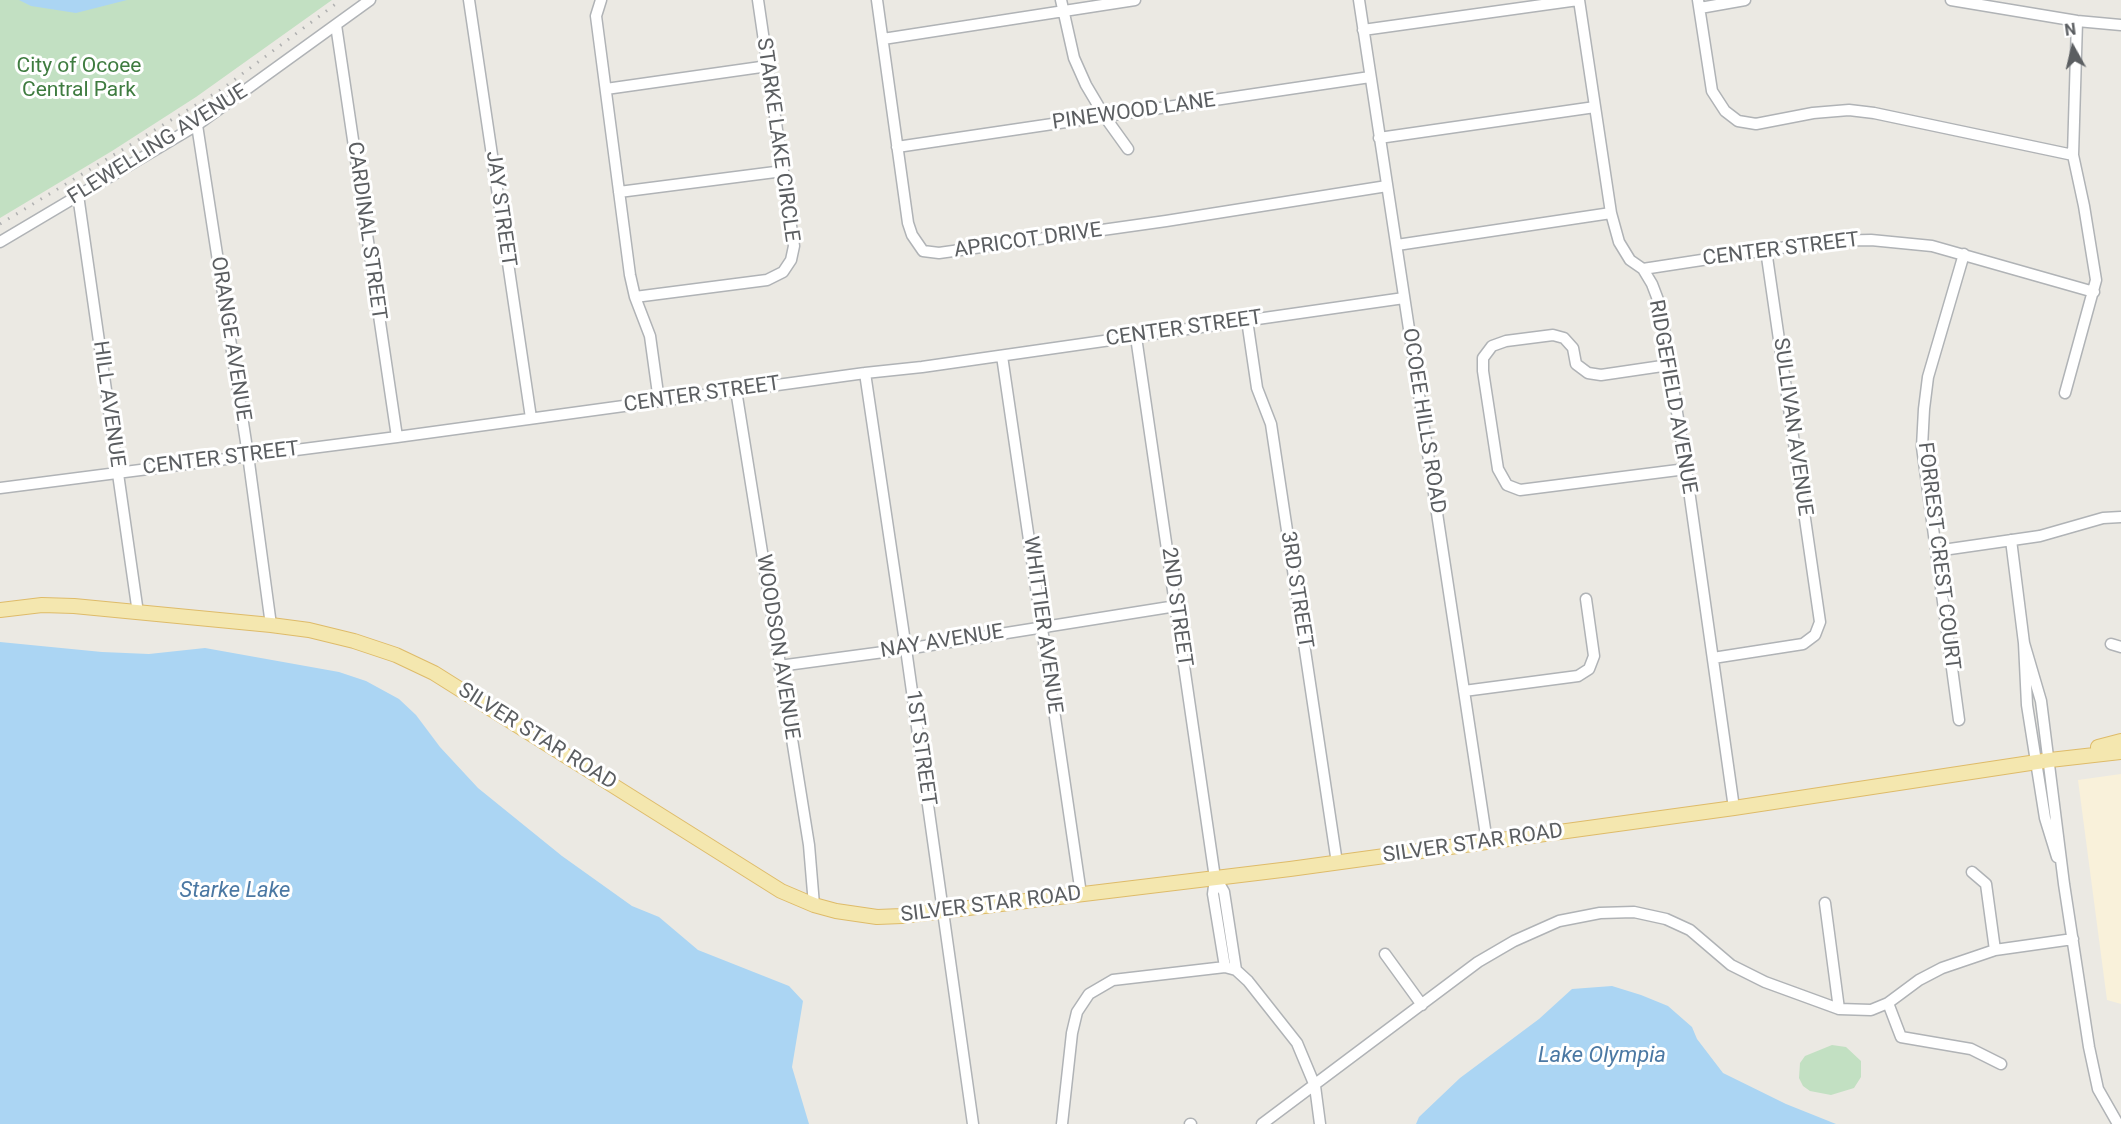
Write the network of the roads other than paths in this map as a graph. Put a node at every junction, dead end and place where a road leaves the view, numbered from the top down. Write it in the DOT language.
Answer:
graph roads {
  1 [pos="370,0"];
  2 [pos="469,0"];
  3 [pos="601,0"];
  4 [pos="758,0"];
  5 [pos="877,0"];
  6 [pos="1135,0"];
  7 [pos="1359,0"];
  8 [pos="1579,0"];
  9 [pos="1745,0"];
  10 [pos="1951,0"];
  11 [pos="1699,4"];
  12 [pos="1062,5"];
  13 [pos="2077,21"];
  14 [pos="336,25"];
  15 [pos="2121,25"];
  16 [pos="1363,30"];
  17 [pos="883,39"];
  18 [pos="768,66"];
  19 [pos="1370,77"];
  20 [pos="606,89"];
  21 [pos="1595,107"];
  22 [pos="1105,117"];
  23 [pos="197,125"];
  24 [pos="1379,138"];
  25 [pos="897,147"];
  26 [pos="1128,149"];
  27 [pos="2073,155"];
  28 [pos="783,171"];
  29 [pos="1387,186"];
  30 [pos="619,192"];
  31 [pos="78,195"];
  32 [pos="1611,213"];
  33 [pos="0,242"];
  34 [pos="1396,244"];
  35 [pos="1766,250"];
  36 [pos="1964,254"];
  37 [pos="1643,269"];
  38 [pos="2094,292"];
  39 [pos="636,297"];
  40 [pos="1404,298"];
  41 [pos="1247,320"];
  42 [pos="1136,337"];
  43 [pos="1002,356"];
  44 [pos="1669,365"];
  45 [pos="865,373"];
  46 [pos="736,390"];
  47 [pos="2065,393"];
  48 [pos="659,401"];
  49 [pos="531,418"];
  50 [pos="397,437"];
  51 [pos="248,455"];
  52 [pos="1686,469"];
  53 [pos="118,472"];
  54 [pos="0,488"];
  55 [pos="2121,517"];
  56 [pos="2011,540"];
  57 [pos="1936,550"];
  58 [pos="1586,599"];
  59 [pos="1176,606"];
  60 [pos="0,610"];
  61 [pos="138,613"];
  62 [pos="271,625"];
  63 [pos="1042,627"];
  64 [pos="2024,643"];
  65 [pos="906,648"];
  66 [pos="1713,658"];
  67 [pos="779,666"];
  68 [pos="1464,691"];
  69 [pos="1959,720"];
  70 [pos="2121,741"];
  71 [pos="2121,752"];
  72 [pos="2049,760"];
  73 [pos="2035,762"];
  74 [pos="1734,808"];
  75 [pos="1486,842"];
  76 [pos="1337,862"];
  77 [pos="1972,872"];
  78 [pos="1215,878"];
  79 [pos="2064,884"];
  80 [pos="1081,894"];
  81 [pos="1825,903"];
  82 [pos="814,905"];
  83 [pos="943,911"];
  84 [pos="2073,939"];
  85 [pos="1995,950"];
  86 [pos="1385,954"];
  87 [pos="1224,967"];
  88 [pos="1236,970"];
  89 [pos="1888,1003"];
  90 [pos="1422,1005"];
  91 [pos="1839,1009"];
  92 [pos="2001,1064"];
  93 [pos="1315,1086"];
  94 [pos="973,1124"];
  95 [pos="1062,1124"];
  96 [pos="1262,1124"];
  97 [pos="1320,1124"];
  98 [pos="2118,1124"];
  1 -- 14 [label="street, FLEWELLING AVENUE"];
  2 -- 49 [label="street, JAY STREET"];
  3 -- 20 [label="street"];
  4 -- 18 [label="street, STARKE LAKE CIRCLE"];
  5 -- 17 [label="street, APRICOT DRIVE"];
  6 -- 12 [label="street"];
  7 -- 16 [label="street, OCOEE HILLS ROAD"];
  8 -- 16 [label="street"];
  8 -- 21 [label="street, RIDGEFIELD AVENUE"];
  9 -- 11 [label="street"];
  10 -- 13 [label="street"];
  11 -- 27 [label="street"];
  12 -- 17 [label="street"];
  12 -- 22 [label="street"];
  13 -- 15 [label="street"];
  13 -- 27 [label="street"];
  14 -- 23 [label="street, FLEWELLING AVENUE"];
  14 -- 50 [label="street, CARDINAL STREET"];
  16 -- 19 [label="street, OCOEE HILLS ROAD"];
  17 -- 25 [label="street, APRICOT DRIVE"];
  18 -- 20 [label="street"];
  18 -- 28 [label="street, STARKE LAKE CIRCLE"];
  19 -- 22 [label="street, PINEWOOD LANE"];
  19 -- 24 [label="street, OCOEE HILLS ROAD"];
  20 -- 30 [label="street"];
  21 -- 24 [label="street"];
  21 -- 32 [label="street, RIDGEFIELD AVENUE"];
  22 -- 25 [label="street, PINEWOOD LANE"];
  22 -- 26 [label="street"];
  23 -- 31 [label="street, FLEWELLING AVENUE"];
  23 -- 51 [label="street, ORANGE AVENUE"];
  24 -- 29 [label="street, OCOEE HILLS ROAD"];
  25 -- 29 [label="street, APRICOT DRIVE"];
  27 -- 38 [label="street"];
  28 -- 30 [label="street"];
  28 -- 39 [label="street, STARKE LAKE CIRCLE"];
  29 -- 34 [label="street, OCOEE HILLS ROAD"];
  30 -- 39 [label="street"];
  31 -- 33 [label="street, FLEWELLING AVENUE"];
  31 -- 53 [label="street, HILL AVENUE"];
  32 -- 34 [label="street"];
  32 -- 37 [label="street, RIDGEFIELD AVENUE"];
  34 -- 40 [label="street, OCOEE HILLS ROAD"];
  35 -- 36 [label="street, CENTER STREET"];
  35 -- 37 [label="street, CENTER STREET"];
  35 -- 66 [label="street, SULLIVAN AVENUE"];
  36 -- 38 [label="street, CENTER STREET"];
  36 -- 57 [label="street, FORREST CREST COURT"];
  37 -- 44 [label="street, RIDGEFIELD AVENUE"];
  38 -- 47 [label="street"];
  39 -- 48 [label="street"];
  40 -- 41 [label="street, CENTER STREET"];
  40 -- 68 [label="street, OCOEE HILLS ROAD"];
  41 -- 42 [label="street, CENTER STREET"];
  41 -- 76 [label="street, 3RD STREET"];
  42 -- 43 [label="street, CENTER STREET"];
  42 -- 59 [label="street, 2ND STREET"];
  43 -- 45 [label="street, CENTER STREET"];
  43 -- 63 [label="street, WHITTIER AVENUE"];
  44 -- 52 [label="street, RIDGEFIELD AVENUE"];
  44 -- 52 [label="street"];
  45 -- 46 [label="street, CENTER STREET"];
  45 -- 65 [label="street, 1ST STREET"];
  46 -- 48 [label="street, CENTER STREET"];
  46 -- 67 [label="street, WOODSON AVENUE"];
  48 -- 49 [label="street, CENTER STREET"];
  49 -- 50 [label="street, CENTER STREET"];
  50 -- 51 [label="street, CENTER STREET"];
  51 -- 53 [label="street, CENTER STREET"];
  51 -- 62 [label="street, ORANGE AVENUE"];
  52 -- 66 [label="street, RIDGEFIELD AVENUE"];
  53 -- 54 [label="street, CENTER STREET"];
  53 -- 61 [label="street, HILL AVENUE"];
  55 -- 56 [label="street"];
  56 -- 57 [label="street"];
  56 -- 64 [label="street"];
  57 -- 69 [label="street, FORREST CREST COURT"];
  58 -- 68 [label="street"];
  59 -- 63 [label="street, NAY AVENUE"];
  59 -- 78 [label="street, 2ND STREET"];
  60 -- 61 [label="main road, SILVER STAR ROAD"];
  61 -- 62 [label="main road, SILVER STAR ROAD"];
  62 -- 82 [label="main road, SILVER STAR ROAD"];
  63 -- 65 [label="street, NAY AVENUE"];
  63 -- 80 [label="street, WHITTIER AVENUE"];
  64 -- 72 [label="street"];
  64 -- 73 [label="street"];
  65 -- 67 [label="street, NAY AVENUE"];
  65 -- 83 [label="street, 1ST STREET"];
  66 -- 74 [label="street, RIDGEFIELD AVENUE"];
  67 -- 82 [label="street, WOODSON AVENUE"];
  68 -- 75 [label="street, OCOEE HILLS ROAD"];
  70 -- 72 [label="main road, SILVER STAR ROAD"];
  71 -- 72 [label="main road, SILVER STAR ROAD"];
  72 -- 73 [label="main road, SILVER STAR ROAD"];
  72 -- 79 [label="street"];
  73 -- 74 [label="main road, SILVER STAR ROAD"];
  73 -- 79 [label="street"];
  74 -- 75 [label="main road, SILVER STAR ROAD"];
  75 -- 76 [label="main road, SILVER STAR ROAD"];
  76 -- 78 [label="main road, SILVER STAR ROAD"];
  77 -- 85 [label="street"];
  78 -- 80 [label="main road, SILVER STAR ROAD"];
  78 -- 87 [label="street"];
  78 -- 88 [label="street"];
  79 -- 84 [label="street"];
  80 -- 83 [label="main road, SILVER STAR ROAD"];
  81 -- 91 [label="street"];
  82 -- 83 [label="main road, SILVER STAR ROAD"];
  83 -- 94 [label="street, 1ST STREET"];
  84 -- 85 [label="street"];
  84 -- 98 [label="street"];
  85 -- 89 [label="street"];
  86 -- 90 [label="street"];
  87 -- 88 [label="street"];
  87 -- 95 [label="street"];
  88 -- 93 [label="street"];
  89 -- 91 [label="street"];
  89 -- 92 [label="street"];
  90 -- 91 [label="street"];
  90 -- 93 [label="street"];
  93 -- 96 [label="street"];
  93 -- 97 [label="street"];
}
